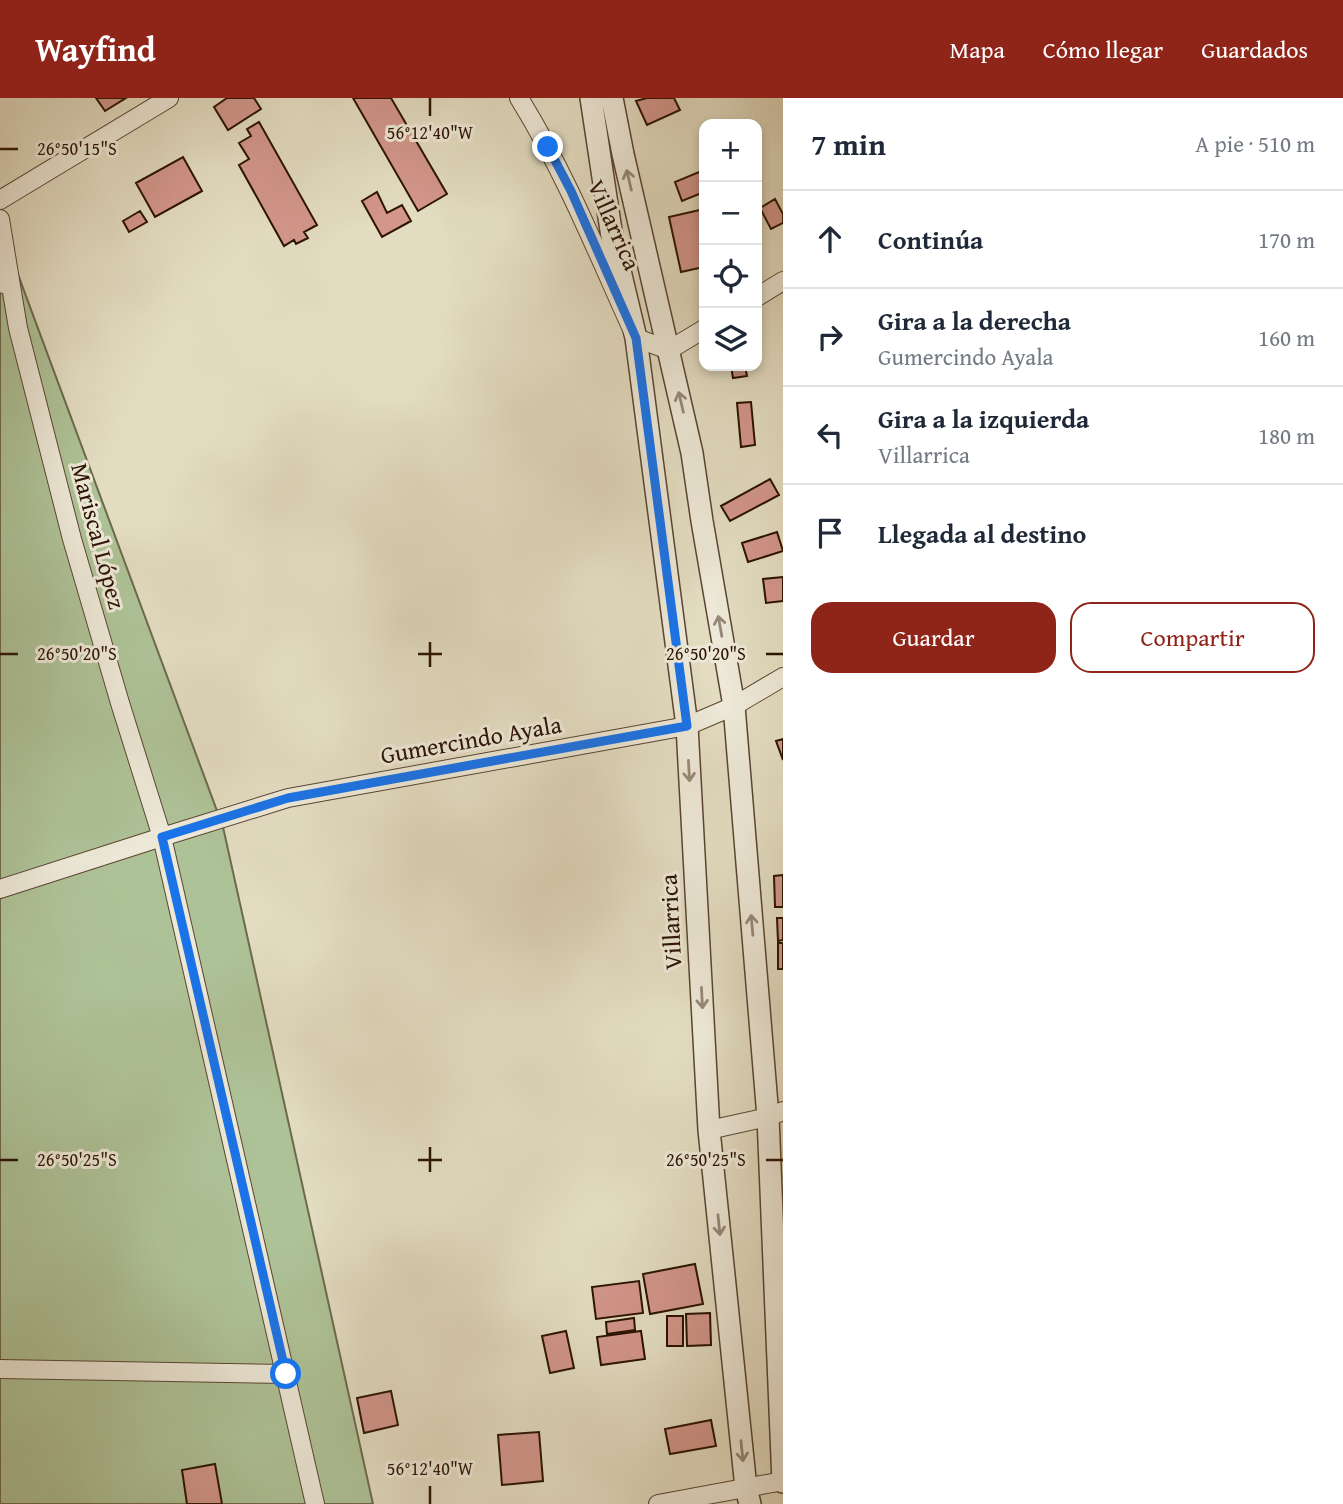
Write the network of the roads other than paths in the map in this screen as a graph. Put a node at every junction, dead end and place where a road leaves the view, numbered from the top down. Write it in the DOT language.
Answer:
graph roads {
  1 [pos="169,98"];
  2 [pos="519,98"];
  3 [pos="591,98"];
  4 [pos="612,98"];
  5 [pos="0,200"];
  6 [pos="0,219"];
  7 [pos="783,281"];
  8 [pos="5,284"];
  9 [pos="762,294"];
  10 [pos="699,332"];
  11 [pos="636,338"];
  12 [pos="669,350"];
  13 [pos="783,677"];
  14 [pos="734,706"];
  15 [pos="687,726"];
  16 [pos="162,837"];
  17 [pos="0,889"];
  18 [pos="775,1114"];
  19 [pos="709,1130"];
  20 [pos="0,1368"];
  21 [pos="286,1374"];
  22 [pos="783,1482"];
  23 [pos="748,1496"];
  24 [pos="315,1504"];
  25 [pos="658,1504"];
  1 -- 5 [label="street"];
  2 -- 11 [label="street, Villarrica"];
  3 -- 11 [label="street, Villarrica"];
  12 -- 4 [label="street, Villarrica, one-way"];
  6 -- 8 [label="street, Mariscal López"];
  7 -- 9 [label="street"];
  8 -- 16 [label="street, Mariscal López"];
  10 -- 12 [label="street"];
  11 -- 12 [label="street"];
  11 -- 15 [label="street, Villarrica"];
  14 -- 12 [label="street, Villarrica, one-way"];
  13 -- 14 [label="street, Gumercindo Ayala"];
  14 -- 15 [label="street, Gumercindo Ayala"];
  18 -- 14 [label="street, Villarrica, one-way"];
  15 -- 16 [label="street, Gumercindo Ayala"];
  15 -- 19 [label="street, Villarrica, one-way"];
  16 -- 17 [label="street, Gumercindo Ayala"];
  16 -- 21 [label="street, Mariscal López"];
  18 -- 19 [label="street"];
  18 -- 22 [label="street, Villarrica"];
  19 -- 23 [label="street, Villarrica, one-way"];
  20 -- 21 [label="street"];
  21 -- 24 [label="street, Mariscal López"];
  22 -- 23 [label="street"];
  23 -- 25 [label="street"];
}
